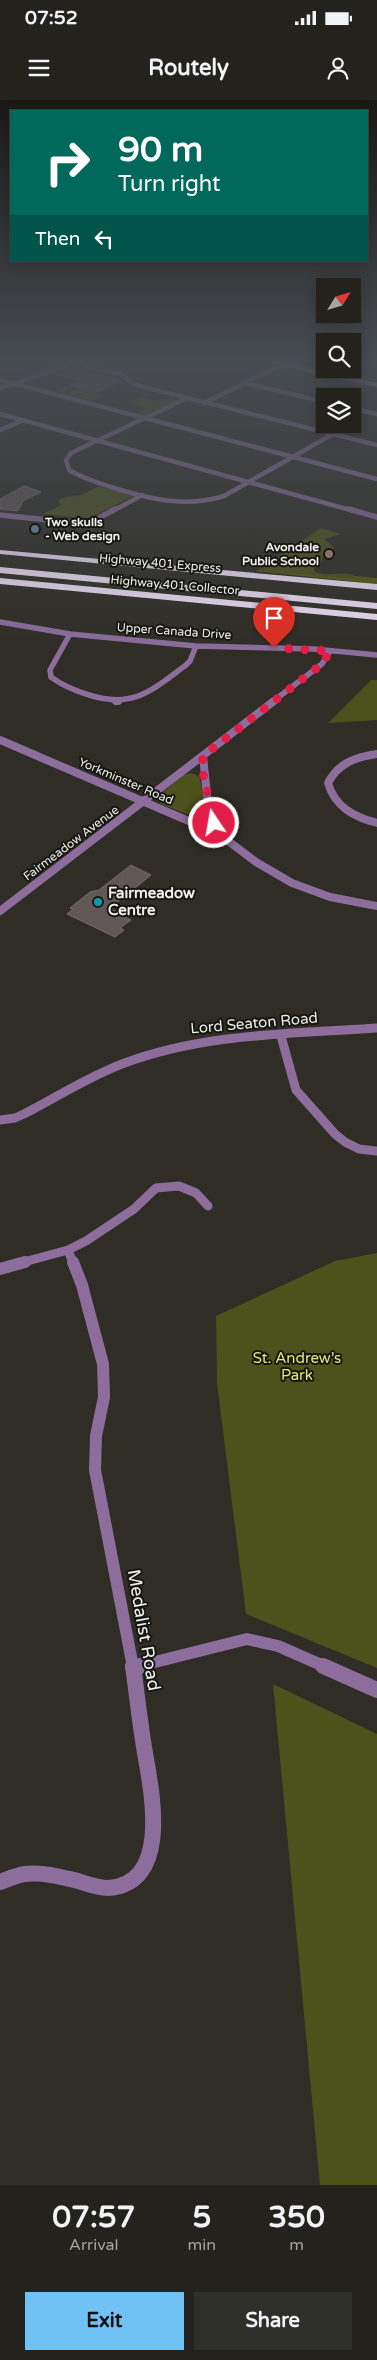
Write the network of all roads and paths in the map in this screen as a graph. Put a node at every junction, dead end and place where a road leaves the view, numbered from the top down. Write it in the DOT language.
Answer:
graph roads {
  1 [pos="67,458"];
  2 [pos="165,458"];
  3 [pos="289,458"];
  4 [pos="301,458"];
  5 [pos="377,479"];
  6 [pos="249,481"];
  7 [pos="142,495"];
  8 [pos="0,515"];
  9 [pos="377,517"];
  10 [pos="0,551"];
  11 [pos="0,561"];
  12 [pos="0,570"];
  13 [pos="0,581"];
  14 [pos="377,587"];
  15 [pos="377,596"];
  16 [pos="377,606"];
  17 [pos="377,617"];
  18 [pos="0,622"];
  19 [pos="70,634"];
  20 [pos="196,646"];
  21 [pos="330,651"];
  22 [pos="377,655"];
  23 [pos="0,740"];
  24 [pos="377,754"];
  25 [pos="203,756"];
  26 [pos="145,801"];
  27 [pos="377,823"];
  28 [pos="220,834"];
  29 [pos="377,906"];
  30 [pos="0,911"];
  31 [pos="377,1028"];
  32 [pos="281,1036"];
  33 [pos="0,1120"];
  34 [pos="377,1151"];
  35 [pos="208,1206"];
  36 [pos="68,1250"];
  37 [pos="0,1269"];
  38 [pos="133,1668"];
  39 [pos="377,1690"];
  40 [pos="0,1882"];
  1 -- 7 [label="street"];
  2 -- 6 [label="street"];
  3 -- 6 [label="street"];
  4 -- 5 [label="street"];
  6 -- 7 [label="street"];
  6 -- 9 [label="street"];
  7 -- 8 [label="street"];
  10 -- 14 [label="highway, Highway 401 Collector"];
  11 -- 15 [label="highway, Highway 401 Express"];
  12 -- 16 [label="highway, Highway 401 Express"];
  13 -- 17 [label="highway, Highway 401 Collector"];
  18 -- 19 [label="street, Upper Canada Drive"];
  19 -- 20 [label="street, Upper Canada Drive"];
  19 -- 20 [label="street"];
  20 -- 21 [label="street, Upper Canada Drive"];
  21 -- 22 [label="street, Upper Canada Drive"];
  21 -- 25 [label="street, Fairmeadow Avenue"];
  23 -- 26 [label="street, Yorkminster Road"];
  24 -- 27 [label="street"];
  25 -- 26 [label="street, Fairmeadow Avenue"];
  25 -- 28 [label="street"];
  26 -- 28 [label="street, Yorkminster Road"];
  26 -- 30 [label="street, Fairmeadow Avenue"];
  28 -- 29 [label="street, Yorkminster Road"];
  31 -- 32 [label="street, Lord Seaton Road"];
  32 -- 33 [label="street, Lord Seaton Road"];
  32 -- 34 [label="street"];
  35 -- 36 [label="street"];
  36 -- 37 [label="street"];
  36 -- 38 [label="street, Medalist Road"];
  38 -- 39 [label="street"];
  38 -- 40 [label="street, Medalist Road"];
}
